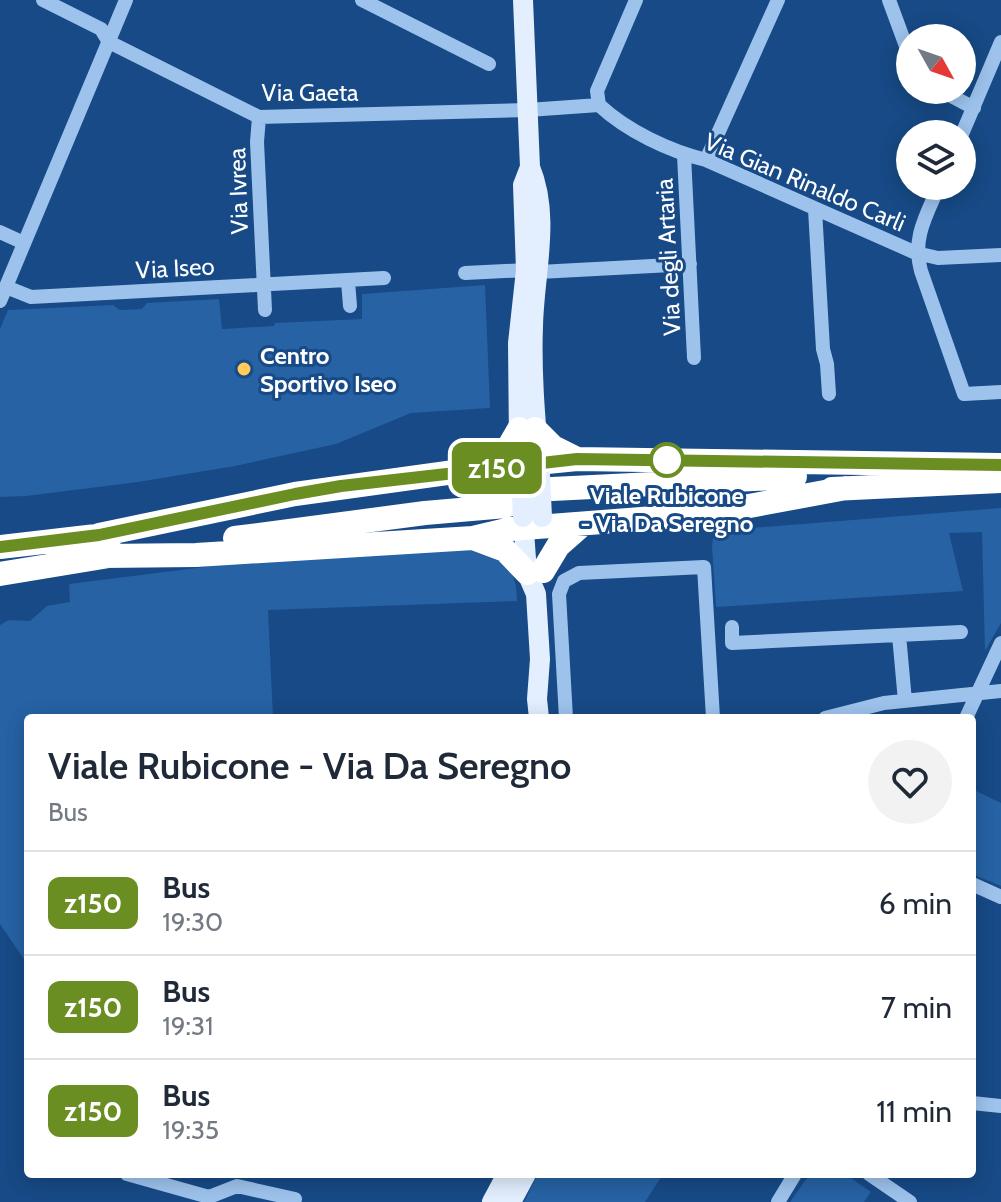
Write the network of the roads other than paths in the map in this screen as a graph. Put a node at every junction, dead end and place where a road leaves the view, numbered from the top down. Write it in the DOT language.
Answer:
graph roads {
  1 [pos="43,0"];
  2 [pos="126,0"];
  3 [pos="363,0"];
  4 [pos="523,0"];
  5 [pos="636,0"];
  6 [pos="778,0"];
  7 [pos="889,0"];
  8 [pos="898,24"];
  9 [pos="109,42"];
  10 [pos="1001,42"];
  11 [pos="489,64"];
  12 [pos="966,104"];
  13 [pos="599,105"];
  14 [pos="974,108"];
  15 [pos="528,110"];
  16 [pos="259,117"];
  17 [pos="968,120"];
  18 [pos="684,155"];
  19 [pos="706,160"];
  20 [pos="933,200"];
  21 [pos="815,209"];
  22 [pos="0,232"];
  23 [pos="24,243"];
  24 [pos="916,253"];
  25 [pos="1001,255"];
  26 [pos="690,264"];
  27 [pos="532,271"];
  28 [pos="465,273"];
  29 [pos="384,278"];
  30 [pos="348,281"];
  31 [pos="263,285"];
  32 [pos="3,294"];
  33 [pos="350,306"];
  34 [pos="265,310"];
  35 [pos="694,358"];
  36 [pos="1001,392"];
  37 [pos="829,394"];
  38 [pos="527,429"];
  39 [pos="577,459"];
  40 [pos="1001,466"];
  41 [pos="476,469"];
  42 [pos="1001,481"];
  43 [pos="722,487"];
  44 [pos="846,488"];
  45 [pos="531,495"];
  46 [pos="583,524"];
  47 [pos="473,538"];
  48 [pos="100,546"];
  49 [pos="0,547"];
  50 [pos="0,574"];
  51 [pos="535,579"];
  52 [pos="732,627"];
  53 [pos="961,632"];
  54 [pos="899,635"];
  55 [pos="1001,643"];
  56 [pos="540,659"];
  57 [pos="1001,691"];
  58 [pos="976,695"];
  59 [pos="905,701"];
  60 [pos="539,714"];
  61 [pos="551,714"];
  62 [pos="566,714"];
  63 [pos="713,714"];
  64 [pos="844,714"];
  65 [pos="968,714"];
  66 [pos="976,886"];
  67 [pos="1001,897"];
  68 [pos="976,1103"];
  69 [pos="1001,1106"];
  70 [pos="141,1178"];
  71 [pos="505,1178"];
  72 [pos="524,1178"];
  73 [pos="793,1178"];
  74 [pos="875,1178"];
  75 [pos="295,1199"];
  76 [pos="492,1202"];
  77 [pos="511,1202"];
  78 [pos="778,1202"];
  79 [pos="910,1202"];
  1 -- 9 [label="street, Via Gaeta"];
  2 -- 9 [label="street"];
  3 -- 11 [label="street"];
  4 -- 15 [label="main road"];
  5 -- 13 [label="street"];
  6 -- 19 [label="street"];
  7 -- 8 [label="street"];
  9 -- 16 [label="street, Via Gaeta"];
  9 -- 23 [label="street"];
  10 -- 14 [label="street"];
  12 -- 14 [label="street"];
  13 -- 15 [label="street"];
  13 -- 18 [label="street, Via Gian Rinaldo Carli"];
  14 -- 17 [label="street"];
  15 -- 16 [label="street, Via Gaeta"];
  15 -- 27 [label="main road"];
  16 -- 31 [label="street, Via Ivrea"];
  18 -- 19 [label="street, Via Gian Rinaldo Carli"];
  18 -- 26 [label="street, Via degli Artaria"];
  19 -- 21 [label="street, Via Gian Rinaldo Carli"];
  20 -- 24 [label="street"];
  21 -- 24 [label="street, Via Gian Rinaldo Carli"];
  21 -- 37 [label="street"];
  22 -- 23 [label="street"];
  23 -- 32 [label="street"];
  24 -- 25 [label="street"];
  24 -- 36 [label="street, Via Gian Rinaldo Carli"];
  26 -- 27 [label="street"];
  26 -- 35 [label="street, Via degli Artaria"];
  27 -- 28 [label="street"];
  27 -- 38 [label="main road"];
  29 -- 30 [label="street, Via Iseo"];
  30 -- 31 [label="street, Via Iseo"];
  30 -- 33 [label="street"];
  31 -- 32 [label="street, Via Iseo"];
  31 -- 34 [label="street, Via Ivrea"];
  38 -- 39 [label="highway"];
  38 -- 41 [label="highway"];
  38 -- 45 [label="main road"];
  39 -- 40 [label="highway"];
  39 -- 45 [label="highway"];
  40 -- 43 [label="highway"];
  41 -- 45 [label="highway"];
  41 -- 48 [label="highway"];
  42 -- 44 [label="highway"];
  43 -- 44 [label="highway"];
  43 -- 45 [label="highway"];
  44 -- 46 [label="highway"];
  45 -- 46 [label="highway"];
  45 -- 47 [label="highway"];
  45 -- 48 [label="highway"];
  45 -- 51 [label="main road"];
  46 -- 51 [label="highway"];
  47 -- 48 [label="highway"];
  47 -- 51 [label="highway"];
  48 -- 49 [label="highway"];
  48 -- 50 [label="highway"];
  51 -- 56 [label="main road"];
  52 -- 54 [label="street"];
  53 -- 54 [label="street"];
  54 -- 59 [label="street"];
  55 -- 58 [label="street"];
  56 -- 60 [label="main road"];
  56 -- 61 [label="main road"];
  57 -- 58 [label="street"];
  58 -- 59 [label="street"];
  58 -- 65 [label="street"];
  59 -- 64 [label="street"];
  62 -- 63 [label="street"];
  66 -- 67 [label="street"];
  68 -- 69 [label="street"];
  70 -- 75 [label="street"];
  71 -- 76 [label="main road"];
  72 -- 77 [label="main road"];
  73 -- 78 [label="street"];
  74 -- 79 [label="street"];
}
